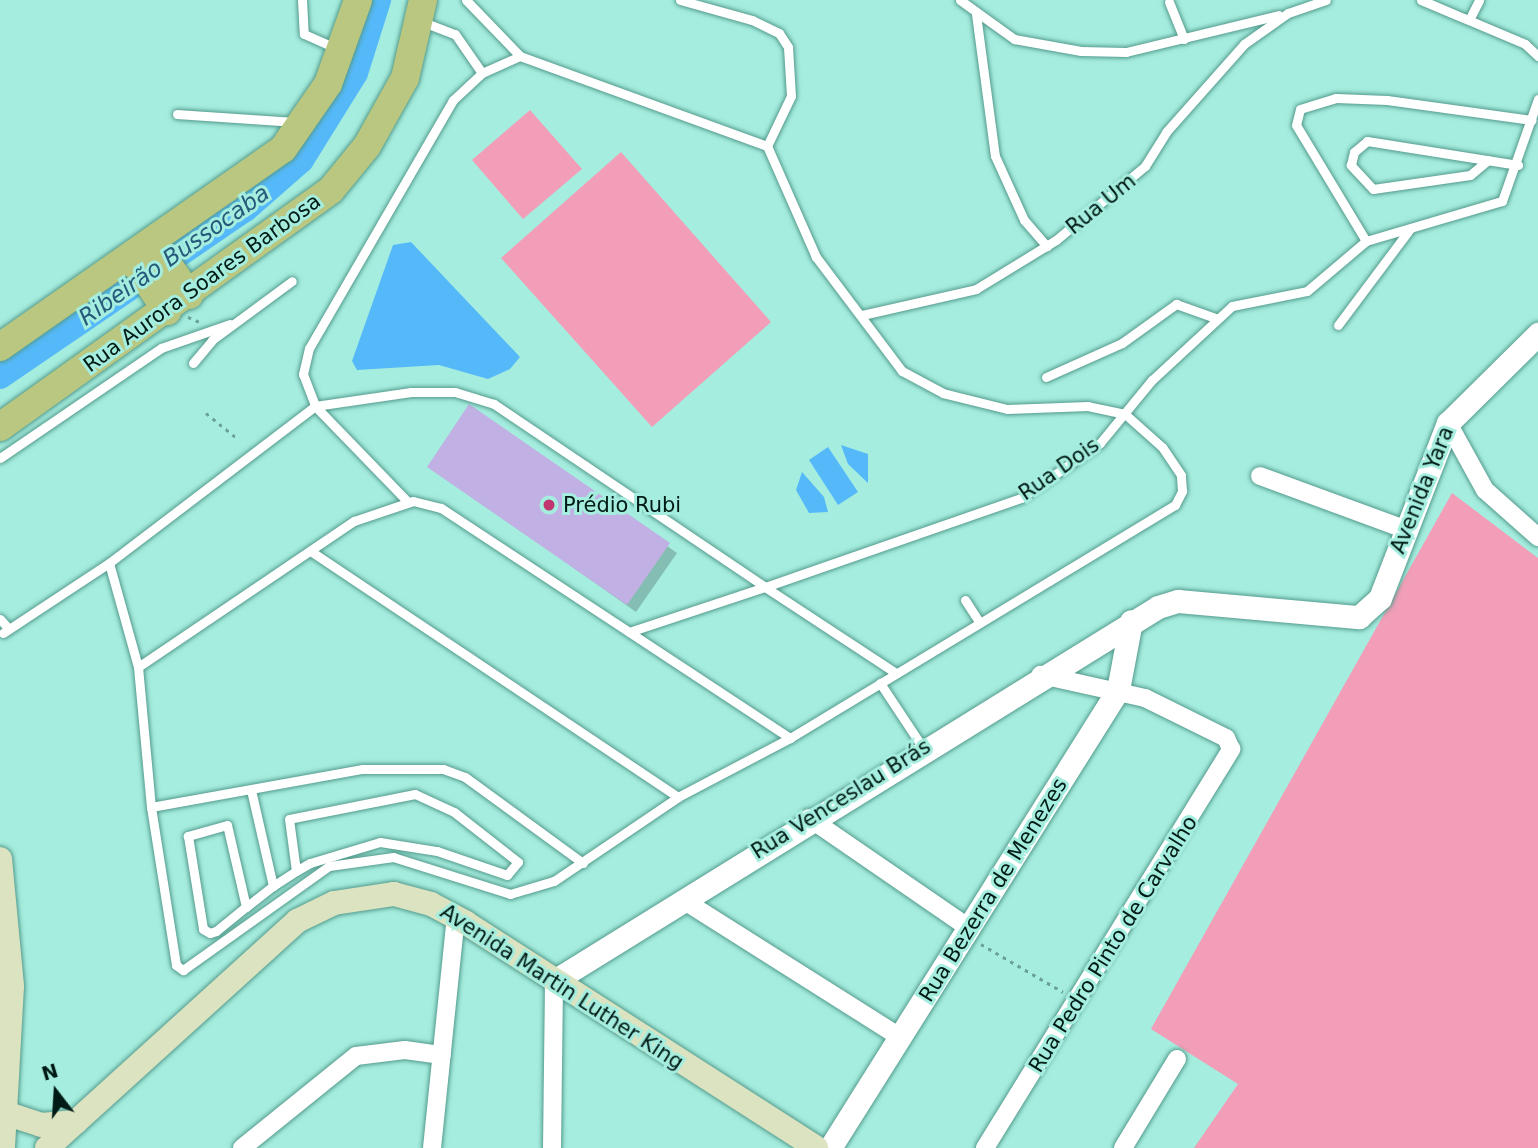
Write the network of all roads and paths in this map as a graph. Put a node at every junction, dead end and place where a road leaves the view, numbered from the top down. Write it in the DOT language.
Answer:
graph roads {
  1 [pos="302,0"];
  2 [pos="358,0"];
  3 [pos="466,0"];
  4 [pos="680,0"];
  5 [pos="960,0"];
  6 [pos="1326,0"];
  7 [pos="1421,0"];
  8 [pos="1479,0"];
  9 [pos="1169,2"];
  10 [pos="422,11"];
  11 [pos="1288,13"];
  12 [pos="976,14"];
  13 [pos="1469,20"];
  14 [pos="1184,39"];
  15 [pos="345,51"];
  16 [pos="520,56"];
  17 [pos="1538,57"];
  18 [pos="482,73"];
  19 [pos="1538,99"];
  20 [pos="177,114"];
  21 [pos="1532,120"];
  22 [pos="303,122"];
  23 [pos="767,146"];
  24 [pos="1488,160"];
  25 [pos="1518,164"];
  26 [pos="1409,230"];
  27 [pos="1366,242"];
  28 [pos="1047,246"];
  29 [pos="145,255"];
  30 [pos="292,282"];
  31 [pos="181,305"];
  32 [pos="862,315"];
  33 [pos="1215,318"];
  34 [pos="230,324"];
  35 [pos="1338,325"];
  36 [pos="1538,334"];
  37 [pos="0,347"];
  38 [pos="193,363"];
  39 [pos="1046,377"];
  40 [pos="315,406"];
  41 [pos="206,413"];
  42 [pos="1125,414"];
  43 [pos="1448,423"];
  44 [pos="0,427"];
  45 [pos="237,438"];
  46 [pos="0,458"];
  47 [pos="1260,477"];
  48 [pos="407,501"];
  49 [pos="1407,530"];
  50 [pos="1538,537"];
  51 [pos="312,552"];
  52 [pos="109,563"];
  53 [pos="765,587"];
  54 [pos="1380,598"];
  55 [pos="965,600"];
  56 [pos="0,619"];
  57 [pos="1131,621"];
  58 [pos="980,622"];
  59 [pos="629,632"];
  60 [pos="138,667"];
  61 [pos="896,673"];
  62 [pos="1040,674"];
  63 [pos="880,683"];
  64 [pos="1118,690"];
  65 [pos="790,737"];
  66 [pos="923,748"];
  67 [pos="251,790"];
  68 [pos="678,797"];
  69 [pos="151,807"];
  70 [pos="809,818"];
  71 [pos="0,859"];
  72 [pos="583,863"];
  73 [pos="296,871"];
  74 [pos="273,886"];
  75 [pos="683,900"];
  76 [pos="246,907"];
  77 [pos="456,917"];
  78 [pos="967,932"];
  79 [pos="554,981"];
  80 [pos="1077,1000"];
  81 [pos="900,1037"];
  82 [pos="442,1055"];
  83 [pos="1177,1059"];
  84 [pos="8,1114"];
  85 [pos="76,1122"];
  86 [pos="3,1148"];
  87 [pos="47,1148"];
  88 [pos="242,1148"];
  89 [pos="432,1148"];
  90 [pos="552,1148"];
  91 [pos="816,1148"];
  92 [pos="830,1148"];
  93 [pos="985,1148"];
  94 [pos="1123,1148"];
  1 -- 15 [label="lane"];
  2 -- 15 [label="main road"];
  3 -- 16 [label="lane"];
  4 -- 23 [label="lane"];
  5 -- 12 [label="lane"];
  6 -- 11 [label="lane, Rua Um"];
  7 -- 13 [label="lane"];
  8 -- 13 [label="lane"];
  9 -- 14 [label="lane"];
  10 -- 18 [label="lane"];
  10 -- 31 [label="main road, Rua Aurora Soares Barbosa"];
  11 -- 14 [label="lane"];
  11 -- 28 [label="lane, Rua Um"];
  12 -- 14 [label="lane"];
  12 -- 28 [label="lane"];
  13 -- 17 [label="lane"];
  15 -- 22 [label="main road"];
  16 -- 18 [label="lane"];
  16 -- 23 [label="lane"];
  18 -- 40 [label="lane"];
  19 -- 21 [label="lane, Rua Dois"];
  20 -- 22 [label="lane"];
  21 -- 25 [label="lane, Rua Dois"];
  21 -- 27 [label="lane"];
  22 -- 29 [label="main road"];
  23 -- 32 [label="lane"];
  24 -- 24 [label="lane"];
  24 -- 25 [label="lane"];
  25 -- 26 [label="lane, Rua Dois"];
  26 -- 27 [label="lane, Rua Dois"];
  26 -- 35 [label="lane"];
  27 -- 33 [label="lane, Rua Dois"];
  28 -- 32 [label="lane, Rua Um"];
  29 -- 31 [label="main road"];
  29 -- 37 [label="main road"];
  30 -- 34 [label="lane"];
  31 -- 44 [label="main road, Rua Aurora Soares Barbosa"];
  32 -- 42 [label="lane"];
  33 -- 39 [label="lane"];
  33 -- 42 [label="lane, Rua Dois"];
  34 -- 38 [label="lane"];
  34 -- 46 [label="lane"];
  36 -- 43 [label="street, Avenida Yara"];
  40 -- 48 [label="lane"];
  40 -- 52 [label="lane"];
  40 -- 53 [label="lane"];
  41 -- 45 [label="path"];
  42 -- 53 [label="lane, Rua Dois"];
  42 -- 58 [label="lane"];
  43 -- 49 [label="street, Avenida Yara"];
  43 -- 50 [label="street"];
  47 -- 49 [label="street"];
  48 -- 51 [label="lane"];
  48 -- 59 [label="lane"];
  49 -- 54 [label="street, Avenida Yara"];
  51 -- 60 [label="lane"];
  51 -- 68 [label="lane"];
  52 -- 56 [label="lane"];
  52 -- 60 [label="lane"];
  53 -- 59 [label="lane, Rua Dois"];
  53 -- 61 [label="lane"];
  54 -- 57 [label="street, Rua Venceslau Brás"];
  55 -- 58 [label="lane"];
  57 -- 62 [label="street, Rua Venceslau Brás"];
  57 -- 64 [label="street, Rua Bezerra de Menezes"];
  58 -- 61 [label="lane"];
  59 -- 65 [label="lane"];
  60 -- 69 [label="lane"];
  61 -- 63 [label="lane"];
  62 -- 64 [label="street"];
  62 -- 66 [label="street, Rua Venceslau Brás"];
  63 -- 65 [label="lane"];
  63 -- 66 [label="lane"];
  64 -- 78 [label="street, Rua Bezerra de Menezes"];
  64 -- 80 [label="street, Rua Pedro Pinto de Carvalho"];
  65 -- 68 [label="lane"];
  66 -- 70 [label="street, Rua Venceslau Brás"];
  67 -- 69 [label="lane"];
  67 -- 72 [label="lane"];
  67 -- 74 [label="lane"];
  68 -- 72 [label="lane"];
  69 -- 72 [label="lane"];
  70 -- 75 [label="street, Rua Venceslau Brás"];
  70 -- 78 [label="street"];
  71 -- 84 [label="main road"];
  73 -- 73 [label="lane"];
  73 -- 74 [label="lane"];
  74 -- 76 [label="lane"];
  75 -- 79 [label="street, Rua Venceslau Brás"];
  75 -- 81 [label="street"];
  76 -- 76 [label="lane"];
  77 -- 79 [label="main road, Avenida Martin Luther King"];
  77 -- 82 [label="street"];
  77 -- 85 [label="main road, Avenida Martin Luther King"];
  78 -- 80 [label="path"];
  78 -- 81 [label="street, Rua Bezerra de Menezes"];
  79 -- 90 [label="street"];
  79 -- 91 [label="main road, Avenida Martin Luther King"];
  80 -- 93 [label="street, Rua Pedro Pinto de Carvalho"];
  81 -- 92 [label="street, Rua Bezerra de Menezes"];
  82 -- 88 [label="street"];
  82 -- 89 [label="street"];
  83 -- 94 [label="street"];
  84 -- 85 [label="main road"];
  84 -- 86 [label="main road"];
  85 -- 87 [label="main road, Avenida Martin Luther King"];
}
